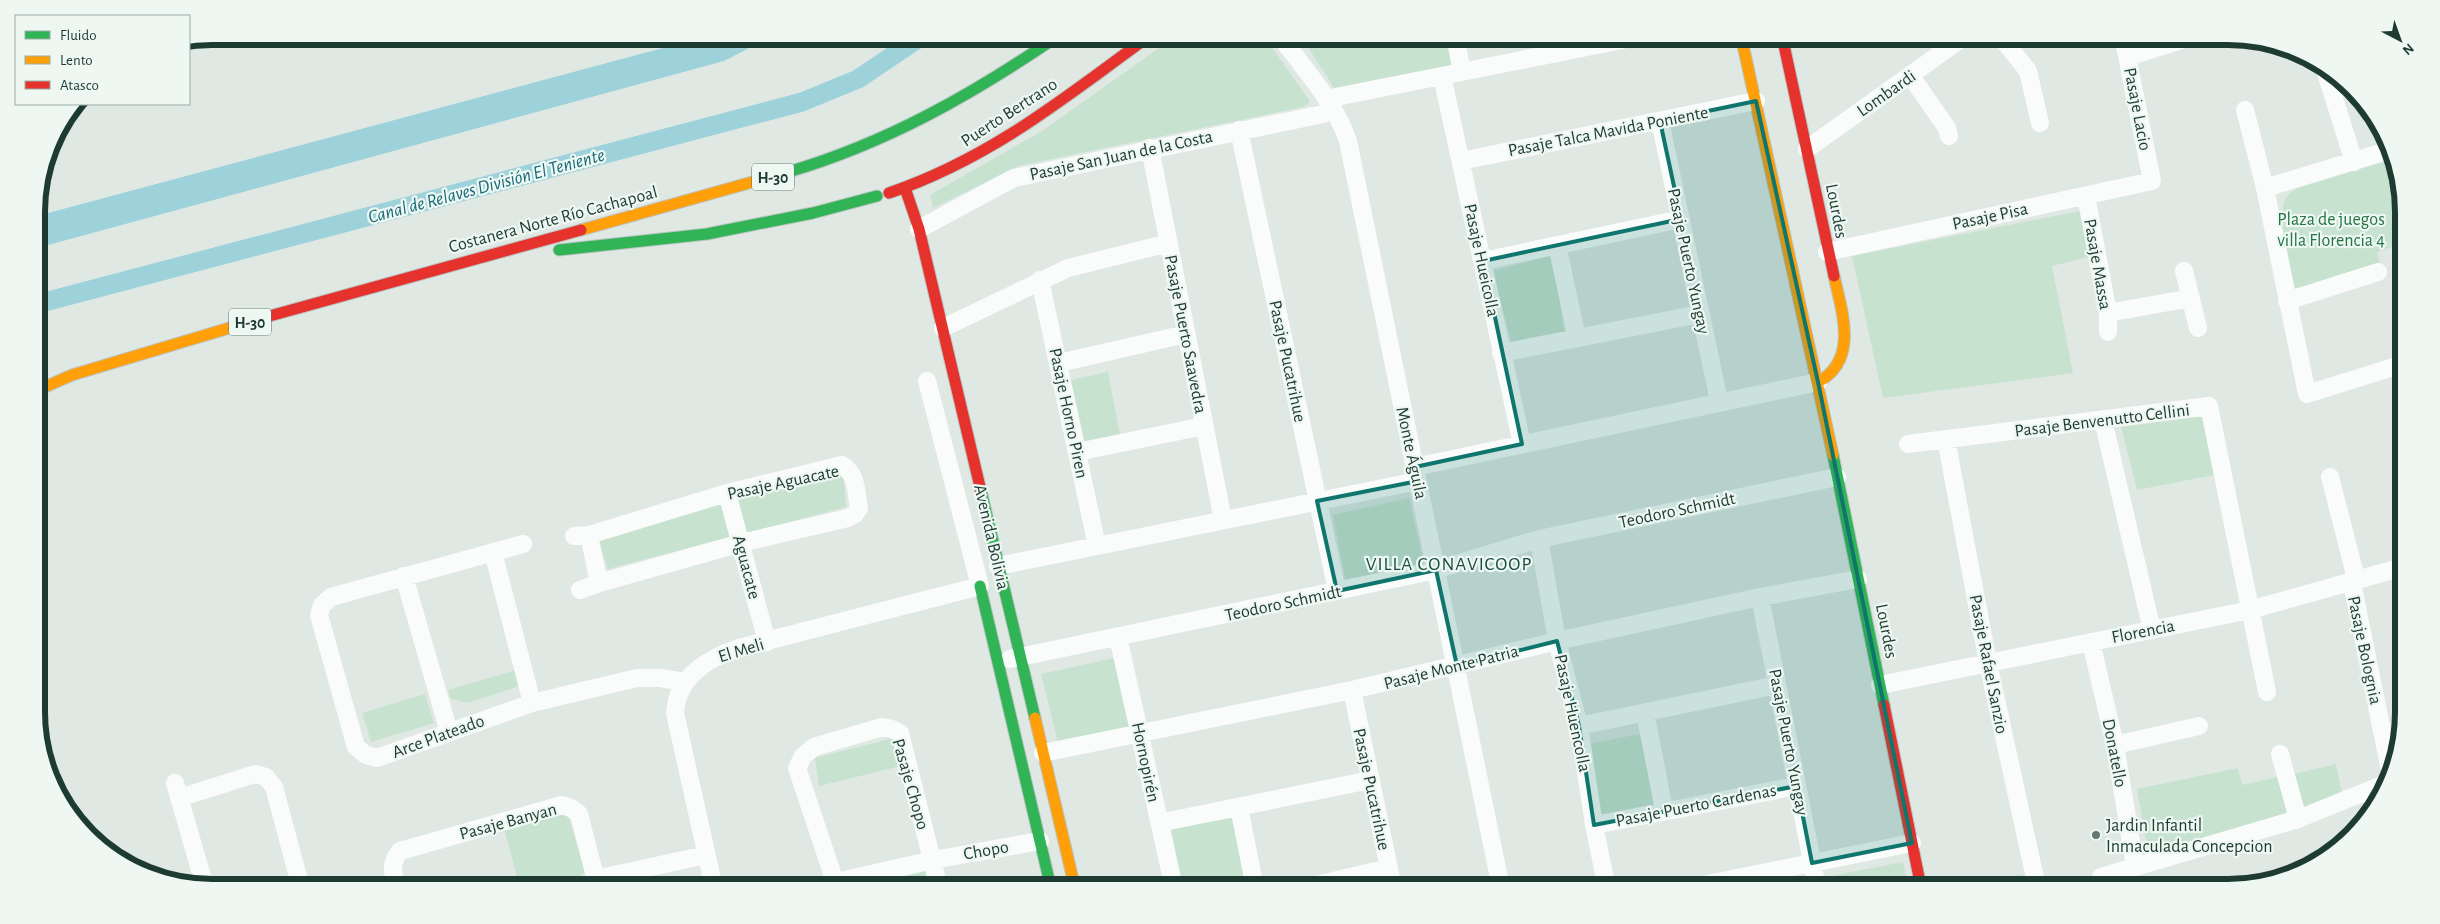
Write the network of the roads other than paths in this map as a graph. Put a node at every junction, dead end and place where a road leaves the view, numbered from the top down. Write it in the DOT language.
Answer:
graph roads {
  1 [pos="1044,45"];
  2 [pos="1136,45"];
  3 [pos="1287,45"];
  4 [pos="1457,45"];
  5 [pos="1552,45"];
  6 [pos="1598,45"];
  7 [pos="1743,45"];
  8 [pos="1784,45"];
  9 [pos="1953,45"];
  10 [pos="2007,45"];
  11 [pos="2125,45"];
  12 [pos="2164,45"];
  13 [pos="1554,54"];
  14 [pos="2128,56"];
  15 [pos="1462,72"];
  16 [pos="1442,76"];
  17 [pos="1910,76"];
  18 [pos="2327,77"];
  19 [pos="1756,101"];
  20 [pos="1330,104"];
  21 [pos="2245,110"];
  22 [pos="1660,121"];
  23 [pos="2040,124"];
  24 [pos="1239,130"];
  25 [pos="1949,136"];
  26 [pos="1150,148"];
  27 [pos="1807,149"];
  28 [pos="2383,152"];
  29 [pos="1461,160"];
  30 [pos="2354,162"];
  31 [pos="2152,181"];
  32 [pos="905,188"];
  33 [pos="2265,188"];
  34 [pos="2086,196"];
  35 [pos="1680,219"];
  36 [pos="919,229"];
  37 [pos="1169,244"];
  38 [pos="1557,245"];
  39 [pos="1828,252"];
  40 [pos="466,261"];
  41 [pos="1483,261"];
  42 [pos="2184,271"];
  43 [pos="2378,272"];
  44 [pos="1040,280"];
  45 [pos="2191,298"];
  46 [pos="2287,301"];
  47 [pos="2108,313"];
  48 [pos="1700,314"];
  49 [pos="943,328"];
  50 [pos="2198,328"];
  51 [pos="2108,332"];
  52 [pos="1186,334"];
  53 [pos="1577,338"];
  54 [pos="1501,353"];
  55 [pos="1059,363"];
  56 [pos="2395,366"];
  57 [pos="927,381"];
  58 [pos="1818,382"];
  59 [pos="45,387"];
  60 [pos="1720,402"];
  61 [pos="2103,420"];
  62 [pos="1204,426"];
  63 [pos="1946,439"];
  64 [pos="1522,444"];
  65 [pos="1908,444"];
  66 [pos="1077,452"];
  67 [pos="1416,474"];
  68 [pos="1837,476"];
  69 [pos="2330,477"];
  70 [pos="727,492"];
  71 [pos="1317,501"];
  72 [pos="1223,520"];
  73 [pos="1539,538"];
  74 [pos="741,543"];
  75 [pos="523,544"];
  76 [pos="1096,546"];
  77 [pos="493,552"];
  78 [pos="998,566"];
  79 [pos="2395,569"];
  80 [pos="1436,570"];
  81 [pos="404,576"];
  82 [pos="1858,579"];
  83 [pos="2354,582"];
  84 [pos="599,583"];
  85 [pos="980,586"];
  86 [pos="580,590"];
  87 [pos="1337,592"];
  88 [pos="1760,598"];
  89 [pos="2250,610"];
  90 [pos="2152,630"];
  91 [pos="1118,637"];
  92 [pos="1557,641"];
  93 [pos="767,642"];
  94 [pos="2091,642"];
  95 [pos="1020,657"];
  96 [pos="997,662"];
  97 [pos="1988,663"];
  98 [pos="1456,666"];
  99 [pos="686,682"];
  100 [pos="1778,685"];
  101 [pos="1880,685"];
  102 [pos="1352,690"];
  103 [pos="2267,692"];
  104 [pos="532,704"];
  105 [pos="1645,712"];
  106 [pos="1579,726"];
  107 [pos="2199,726"];
  108 [pos="449,732"];
  109 [pos="1140,734"];
  110 [pos="2116,745"];
  111 [pos="1042,753"];
  112 [pos="2280,754"];
  113 [pos="2388,759"];
  114 [pos="1370,780"];
  115 [pos="1797,786"];
  116 [pos="2378,787"];
  117 [pos="1239,807"];
  118 [pos="1664,810"];
  119 [pos="2298,819"];
  120 [pos="1159,823"];
  121 [pos="1594,825"];
  122 [pos="1040,840"];
  123 [pos="1912,843"];
  124 [pos="706,855"];
  125 [pos="933,860"];
  126 [pos="1812,863"];
  127 [pos="2135,866"];
  128 [pos="1389,868"];
  129 [pos="2101,877"];
  130 [pos="203,879"];
  131 [pos="299,879"];
  132 [pos="394,879"];
  133 [pos="596,879"];
  134 [pos="613,879"];
  135 [pos="712,879"];
  136 [pos="834,879"];
  137 [pos="859,879"];
  138 [pos="937,879"];
  139 [pos="1049,879"];
  140 [pos="1072,879"];
  141 [pos="1172,879"];
  142 [pos="1253,879"];
  143 [pos="1342,879"];
  144 [pos="1391,879"];
  145 [pos="1499,879"];
  146 [pos="1605,879"];
  147 [pos="1736,879"];
  148 [pos="1815,879"];
  149 [pos="1919,879"];
  150 [pos="2035,879"];
  1 -- 40 [label="street, Costanera Norte Río Cachapoal / H-30"];
  2 -- 32 [label="street, Puerto Bertrano"];
  3 -- 20 [label="street, Monte Águila"];
  4 -- 15 [label="street"];
  5 -- 13 [label="street"];
  6 -- 13 [label="street, Pasaje San Juan de la Costa"];
  7 -- 19 [label="street, Lourdes"];
  8 -- 27 [label="street, Lourdes"];
  9 -- 17 [label="street, Lombardi"];
  10 -- 23 [label="street"];
  11 -- 14 [label="street, Pasaje Lacio"];
  12 -- 14 [label="street"];
  13 -- 15 [label="street, Pasaje San Juan de la Costa"];
  14 -- 31 [label="street, Pasaje Lacio"];
  15 -- 16 [label="street, Pasaje San Juan de la Costa"];
  16 -- 20 [label="street, Pasaje San Juan de la Costa"];
  16 -- 29 [label="street, Pasaje Hueicolla"];
  17 -- 25 [label="street"];
  17 -- 27 [label="street, Lombardi"];
  18 -- 30 [label="street"];
  19 -- 22 [label="street, Pasaje Talca Mavida Poniente"];
  19 -- 58 [label="street, Lourdes"];
  20 -- 24 [label="street, Pasaje San Juan de la Costa"];
  20 -- 67 [label="street, Monte Águila"];
  21 -- 33 [label="street"];
  22 -- 29 [label="street, Pasaje Talca Mavida Poniente"];
  22 -- 35 [label="street, Pasaje Puerto Yungay"];
  24 -- 26 [label="street, Pasaje San Juan de la Costa"];
  24 -- 71 [label="street, Pasaje Pucatrihue"];
  26 -- 36 [label="street, Pasaje San Juan de la Costa"];
  26 -- 37 [label="street, Pasaje Puerto Saavedra"];
  27 -- 39 [label="street, Lourdes"];
  28 -- 30 [label="street"];
  29 -- 41 [label="street, Pasaje Hueicolla"];
  30 -- 33 [label="street"];
  31 -- 34 [label="street, Pasaje Pisa"];
  32 -- 36 [label="street, Avenida Bolivia"];
  32 -- 40 [label="street, Puerto Bertrano"];
  33 -- 46 [label="street"];
  34 -- 39 [label="street, Pasaje Pisa"];
  34 -- 47 [label="street, Pasaje Massa"];
  35 -- 38 [label="street"];
  35 -- 48 [label="street, Pasaje Puerto Yungay"];
  36 -- 49 [label="street, Avenida Bolivia"];
  37 -- 44 [label="street"];
  37 -- 52 [label="street, Pasaje Puerto Saavedra"];
  38 -- 41 [label="street"];
  38 -- 53 [label="street"];
  39 -- 58 [label="street, Lourdes"];
  40 -- 59 [label="street, Costanera Norte Río Cachapoal / H-30"];
  41 -- 54 [label="street, Pasaje Hueicolla"];
  42 -- 45 [label="street"];
  43 -- 46 [label="street"];
  44 -- 49 [label="street"];
  44 -- 55 [label="street, Pasaje Horno Piren"];
  45 -- 47 [label="street"];
  45 -- 50 [label="street"];
  46 -- 56 [label="street"];
  47 -- 51 [label="street, Pasaje Massa"];
  48 -- 53 [label="street"];
  48 -- 60 [label="street, Pasaje Puerto Yungay"];
  49 -- 78 [label="street, Avenida Bolivia"];
  52 -- 55 [label="street"];
  52 -- 62 [label="street, Pasaje Puerto Saavedra"];
  53 -- 54 [label="street"];
  54 -- 64 [label="street, Pasaje Hueicolla"];
  55 -- 66 [label="street, Pasaje Horno Piren"];
  57 -- 85 [label="street, Avenida Bolivia"];
  58 -- 60 [label="street"];
  58 -- 68 [label="street, Lourdes"];
  60 -- 64 [label="street"];
  61 -- 63 [label="street, Pasaje Benvenutto Cellini"];
  61 -- 89 [label="street, Pasaje Benvenutto Cellini"];
  61 -- 90 [label="street"];
  62 -- 66 [label="street"];
  62 -- 72 [label="street, Pasaje Puerto Saavedra"];
  63 -- 65 [label="street, Pasaje Benvenutto Cellini"];
  63 -- 97 [label="street, Pasaje Rafael Sanzio"];
  64 -- 67 [label="street"];
  66 -- 76 [label="street, Pasaje Horno Piren"];
  67 -- 71 [label="street"];
  67 -- 80 [label="street, Monte Águila"];
  68 -- 73 [label="street, Teodoro Schmidt"];
  68 -- 82 [label="street, Lourdes"];
  69 -- 83 [label="street, Pasaje Bolognia"];
  70 -- 74 [label="street, Aguacate"];
  70 -- 74 [label="street, Pasaje Aguacate"];
  70 -- 84 [label="street, Pasaje Aguacate"];
  71 -- 72 [label="street"];
  71 -- 87 [label="street, Pasaje Pucatrihue"];
  72 -- 76 [label="street"];
  73 -- 80 [label="street, Teodoro Schmidt"];
  73 -- 92 [label="street, Pasaje Huencolla"];
  74 -- 84 [label="street, Pasaje Aguacate"];
  74 -- 93 [label="street, Aguacate"];
  75 -- 77 [label="street"];
  76 -- 78 [label="street"];
  77 -- 81 [label="street"];
  77 -- 104 [label="street"];
  78 -- 95 [label="street, Avenida Bolivia"];
  79 -- 83 [label="street, Florencia"];
  80 -- 87 [label="street, Teodoro Schmidt"];
  80 -- 98 [label="street, Monte Águila"];
  81 -- 108 [label="street"];
  81 -- 108 [label="street, Arce Plateado"];
  82 -- 88 [label="street, Pasaje Monte Patria"];
  82 -- 101 [label="street, Lourdes"];
  83 -- 89 [label="street, Florencia"];
  83 -- 113 [label="street, Pasaje Bolognia"];
  84 -- 86 [label="street, Pasaje Aguacate"];
  85 -- 93 [label="street, El Meli"];
  85 -- 96 [label="street, Avenida Bolivia"];
  87 -- 91 [label="street, Teodoro Schmidt"];
  88 -- 92 [label="street, Pasaje Monte Patria"];
  88 -- 100 [label="street, Pasaje Puerto Yungay"];
  89 -- 90 [label="street, Florencia"];
  89 -- 103 [label="street"];
  90 -- 94 [label="street, Florencia"];
  91 -- 95 [label="street, Teodoro Schmidt"];
  91 -- 109 [label="street, Hornopirén"];
  92 -- 98 [label="street, Pasaje Monte Patria"];
  92 -- 106 [label="street, Pasaje Huencolla"];
  93 -- 99 [label="street, El Meli"];
  94 -- 97 [label="street, Florencia"];
  94 -- 110 [label="street, Donatello"];
  95 -- 96 [label="street, Teodoro Schmidt"];
  95 -- 111 [label="street, Avenida Bolivia"];
  96 -- 122 [label="street, Avenida Bolivia"];
  97 -- 101 [label="street, Florencia"];
  97 -- 150 [label="street, Pasaje Rafael Sanzio"];
  98 -- 102 [label="street, Pasaje Monte Patria"];
  98 -- 145 [label="street, Monte Águila"];
  99 -- 104 [label="street, Arce Plateado"];
  99 -- 124 [label="street, El Meli"];
  100 -- 105 [label="street"];
  100 -- 115 [label="street, Pasaje Puerto Yungay"];
  101 -- 123 [label="street, Lourdes"];
  102 -- 109 [label="street, Pasaje Monte Patria"];
  102 -- 114 [label="street, Pasaje Pucatrihue"];
  104 -- 108 [label="street, Arce Plateado"];
  105 -- 106 [label="street"];
  105 -- 118 [label="street"];
  106 -- 121 [label="street, Pasaje Huencolla"];
  107 -- 110 [label="street"];
  109 -- 111 [label="street, Pasaje Monte Patria"];
  109 -- 120 [label="street, Hornopirén"];
  110 -- 127 [label="street, Donatello"];
  111 -- 140 [label="street, Avenida Bolivia"];
  112 -- 119 [label="street"];
  114 -- 117 [label="street"];
  114 -- 128 [label="street, Pasaje Pucatrihue"];
  115 -- 118 [label="street, Pasaje Puerto Cardenas"];
  115 -- 126 [label="street, Pasaje Puerto Yungay"];
  116 -- 119 [label="street"];
  117 -- 120 [label="street"];
  117 -- 142 [label="street"];
  118 -- 121 [label="street, Pasaje Puerto Cardenas"];
  119 -- 127 [label="street"];
  120 -- 141 [label="street, Hornopirén"];
  121 -- 146 [label="street, Pasaje Huencolla"];
  122 -- 125 [label="street, Chopo"];
  122 -- 139 [label="street, Avenida Bolivia"];
  123 -- 126 [label="street"];
  123 -- 149 [label="street, Lourdes"];
  124 -- 134 [label="street"];
  124 -- 135 [label="street, El Meli"];
  125 -- 136 [label="street, Pasaje Chopo"];
  125 -- 137 [label="street, Pasaje Chopo"];
  125 -- 138 [label="street, Pasaje Chopo"];
  126 -- 147 [label="street"];
  126 -- 148 [label="street, Pasaje Puerto Yungay"];
  127 -- 129 [label="street"];
  128 -- 143 [label="street"];
  128 -- 144 [label="street, Pasaje Pucatrihue"];
  130 -- 131 [label="street"];
  132 -- 133 [label="street, Pasaje Banyan"];
}
